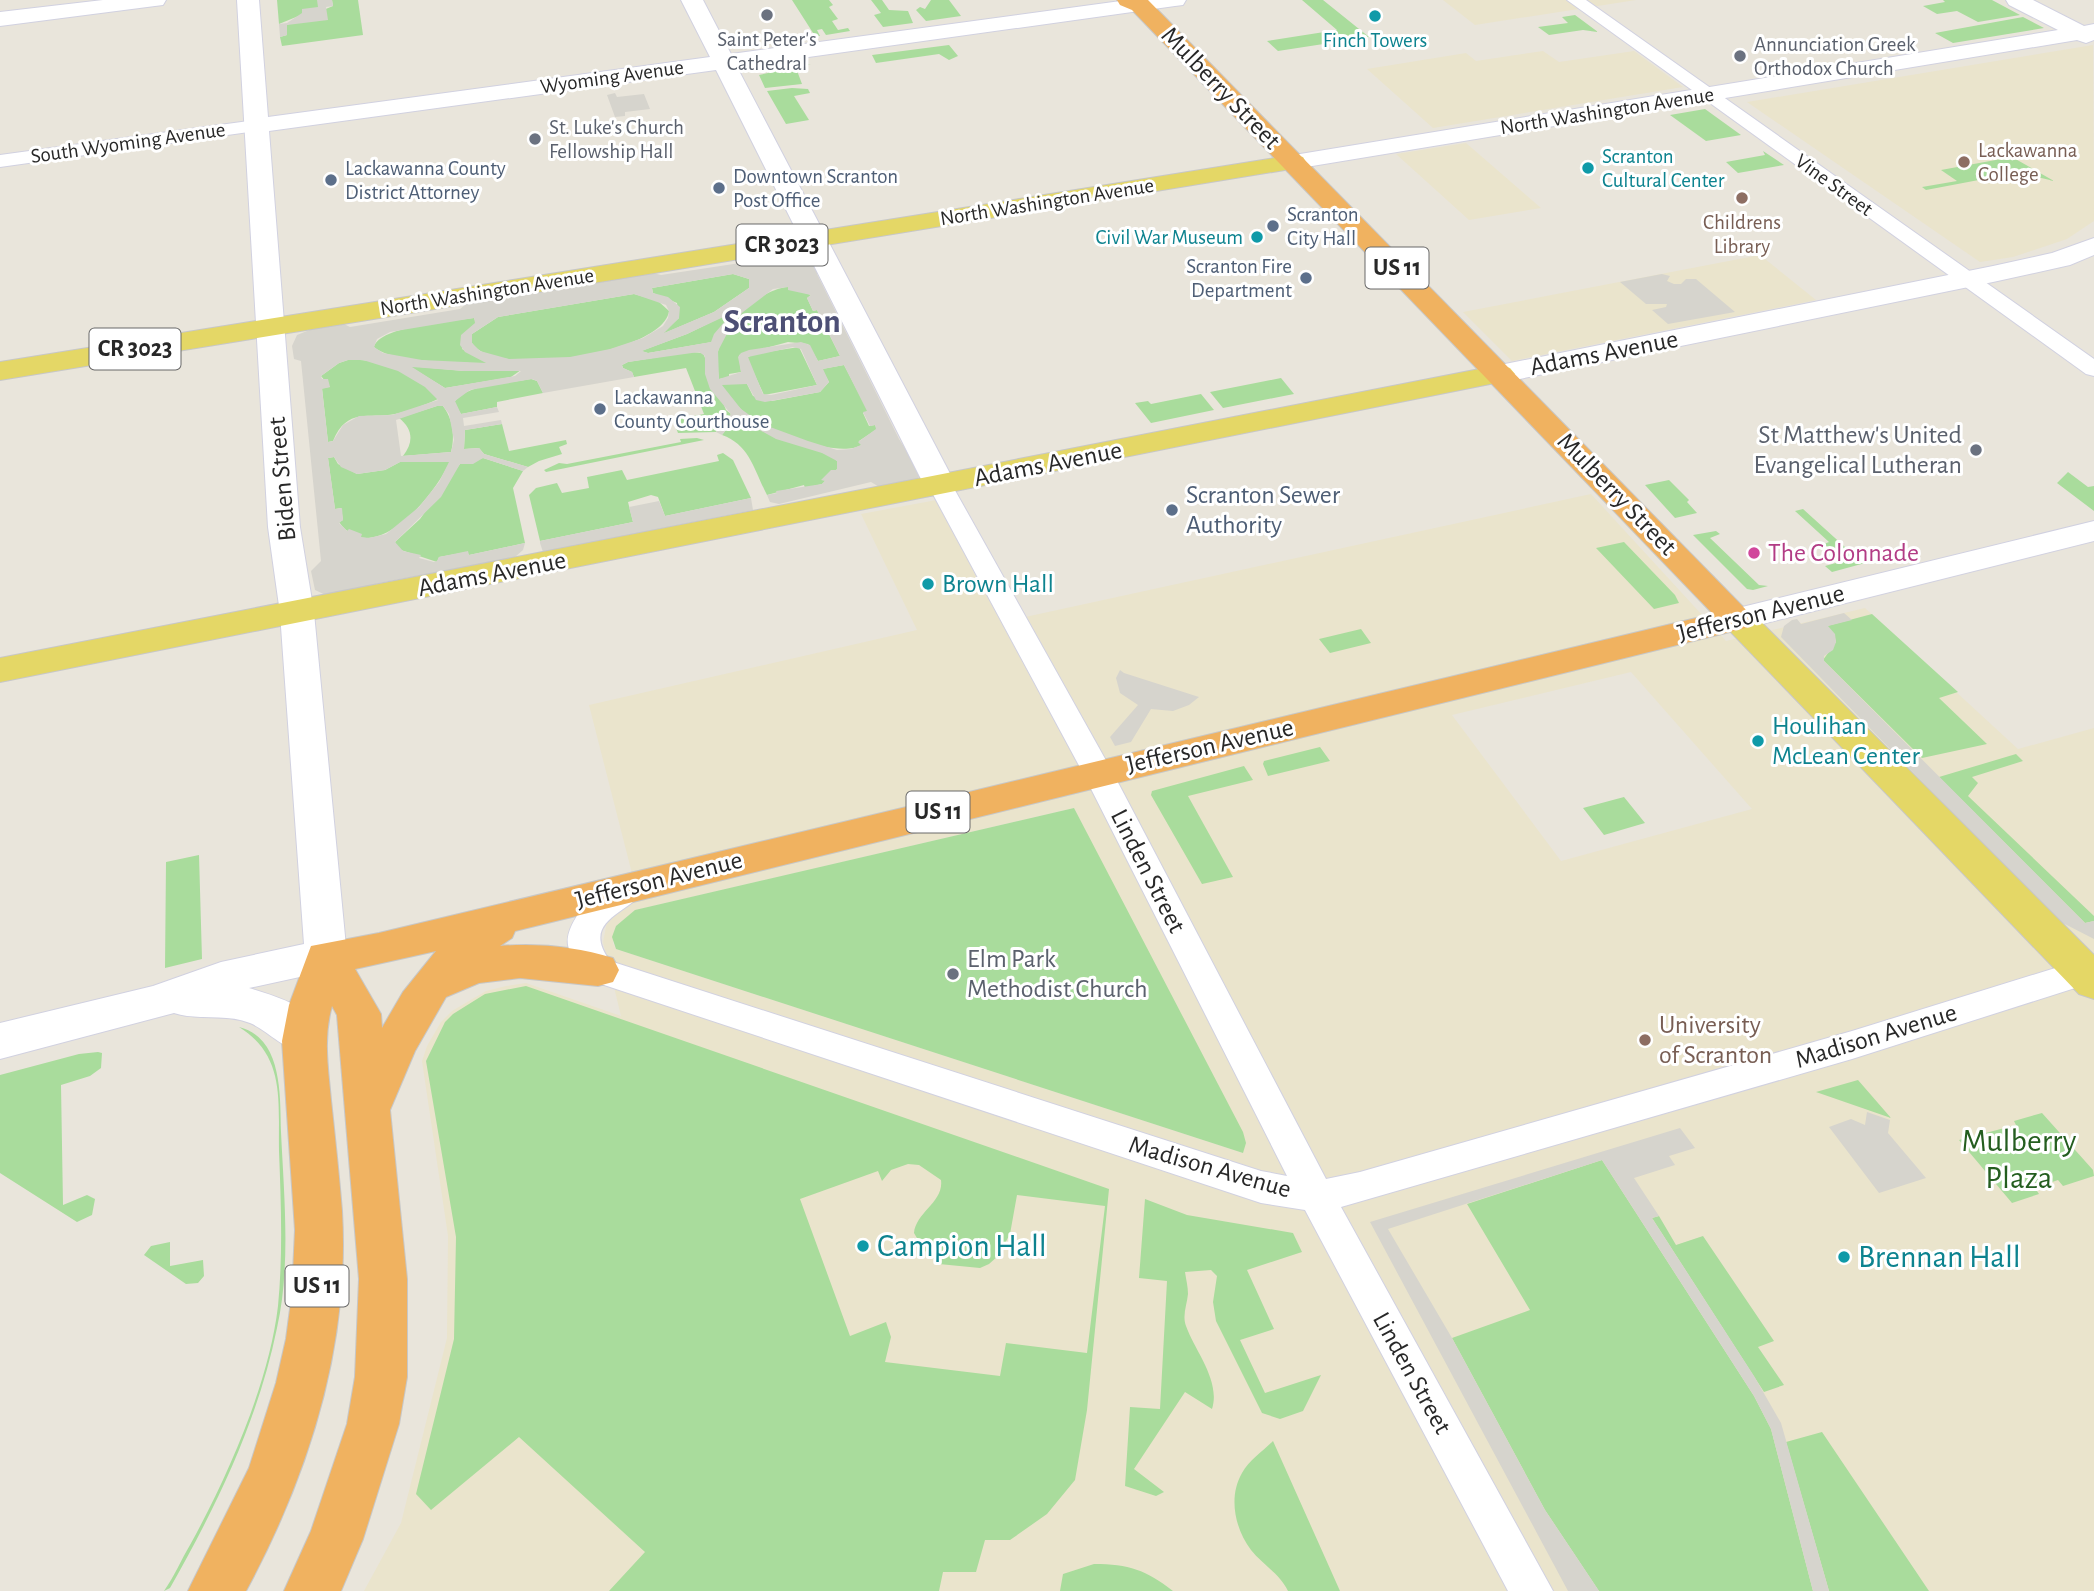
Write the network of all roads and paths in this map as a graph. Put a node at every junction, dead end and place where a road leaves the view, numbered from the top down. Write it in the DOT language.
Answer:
graph roads {
  1 [pos="155,0"];
  2 [pos="248,0"];
  3 [pos="692,0"];
  4 [pos="1175,0"];
  5 [pos="1574,0"];
  6 [pos="2017,0"];
  7 [pos="1136,2"];
  8 [pos="0,19"];
  9 [pos="2089,35"];
  10 [pos="723,62"];
  11 [pos="1710,94"];
  12 [pos="256,126"];
  13 [pos="0,161"];
  14 [pos="1294,162"];
  15 [pos="814,240"];
  16 [pos="2094,246"];
  17 [pos="1968,279"];
  18 [pos="270,327"];
  19 [pos="2094,369"];
  20 [pos="0,371"];
  21 [pos="1500,374"];
  22 [pos="937,479"];
  23 [pos="2094,531"];
  24 [pos="297,613"];
  25 [pos="1738,619"];
  26 [pos="0,670"];
  27 [pos="1098,773"];
  28 [pos="631,887"];
  29 [pos="517,915"];
  30 [pos="326,957"];
  31 [pos="598,971"];
  32 [pos="2091,974"];
  33 [pos="422,996"];
  34 [pos="156,1002"];
  35 [pos="304,1034"];
  36 [pos="0,1041"];
  37 [pos="367,1113"];
  38 [pos="1317,1196"];
  39 [pos="216,1591"];
  40 [pos="312,1591"];
  41 [pos="1531,1591"];
  1 -- 8 [label="main road"];
  2 -- 12 [label="main road, Biden Street"];
  3 -- 10 [label="main road, Linden Street"];
  4 -- 7 [label="main road, Wyoming Avenue"];
  5 -- 11 [label="street, Vine Street"];
  6 -- 9 [label="main road"];
  7 -- 10 [label="main road, Wyoming Avenue"];
  7 -- 14 [label="highway, Mulberry Street / US 11"];
  9 -- 11 [label="main road, North Washington Avenue"];
  10 -- 12 [label="main road, Wyoming Avenue"];
  10 -- 15 [label="main road, Linden Street"];
  11 -- 14 [label="main road, North Washington Avenue / CR 3023"];
  11 -- 17 [label="street, Vine Street"];
  12 -- 13 [label="street, South Wyoming Avenue"];
  12 -- 18 [label="main road, Biden Street"];
  14 -- 15 [label="main road, North Washington Avenue / CR 3023"];
  14 -- 21 [label="highway, Mulberry Street / US 11"];
  15 -- 18 [label="main road, North Washington Avenue / CR 3023"];
  15 -- 22 [label="main road, Linden Street"];
  16 -- 17 [label="main road, Adams Avenue"];
  17 -- 19 [label="street, Vine Street"];
  17 -- 21 [label="main road, Adams Avenue"];
  18 -- 20 [label="main road, North Washington Avenue / CR 3023"];
  18 -- 24 [label="main road, Biden Street"];
  21 -- 22 [label="main road, Adams Avenue"];
  21 -- 25 [label="highway, Mulberry Street / US 11"];
  22 -- 24 [label="main road, Adams Avenue"];
  22 -- 27 [label="street, Linden Street"];
  23 -- 25 [label="main road, Jefferson Avenue"];
  24 -- 26 [label="main road, Adams Avenue"];
  24 -- 30 [label="main road, Biden Street"];
  25 -- 27 [label="highway, Jefferson Avenue / US 11"];
  25 -- 32 [label="main road, Mulberry Street"];
  27 -- 28 [label="highway, Jefferson Avenue / US 11"];
  27 -- 38 [label="street, Linden Street"];
  28 -- 29 [label="highway, Jefferson Avenue / US 11"];
  28 -- 31 [label="street"];
  29 -- 30 [label="highway, Jefferson Avenue / US 11"];
  29 -- 33 [label="highway, US 11"];
  30 -- 34 [label="main road"];
  30 -- 35 [label="highway, US 11"];
  30 -- 37 [label="highway"];
  31 -- 33 [label="highway"];
  31 -- 38 [label="street, Madison Avenue"];
  32 -- 38 [label="street, Madison Avenue"];
  33 -- 37 [label="highway, US 11"];
  34 -- 35 [label="main road"];
  34 -- 36 [label="main road"];
  35 -- 39 [label="highway, US 11"];
  37 -- 40 [label="highway, US 11"];
  38 -- 41 [label="street, Linden Street"];
}
